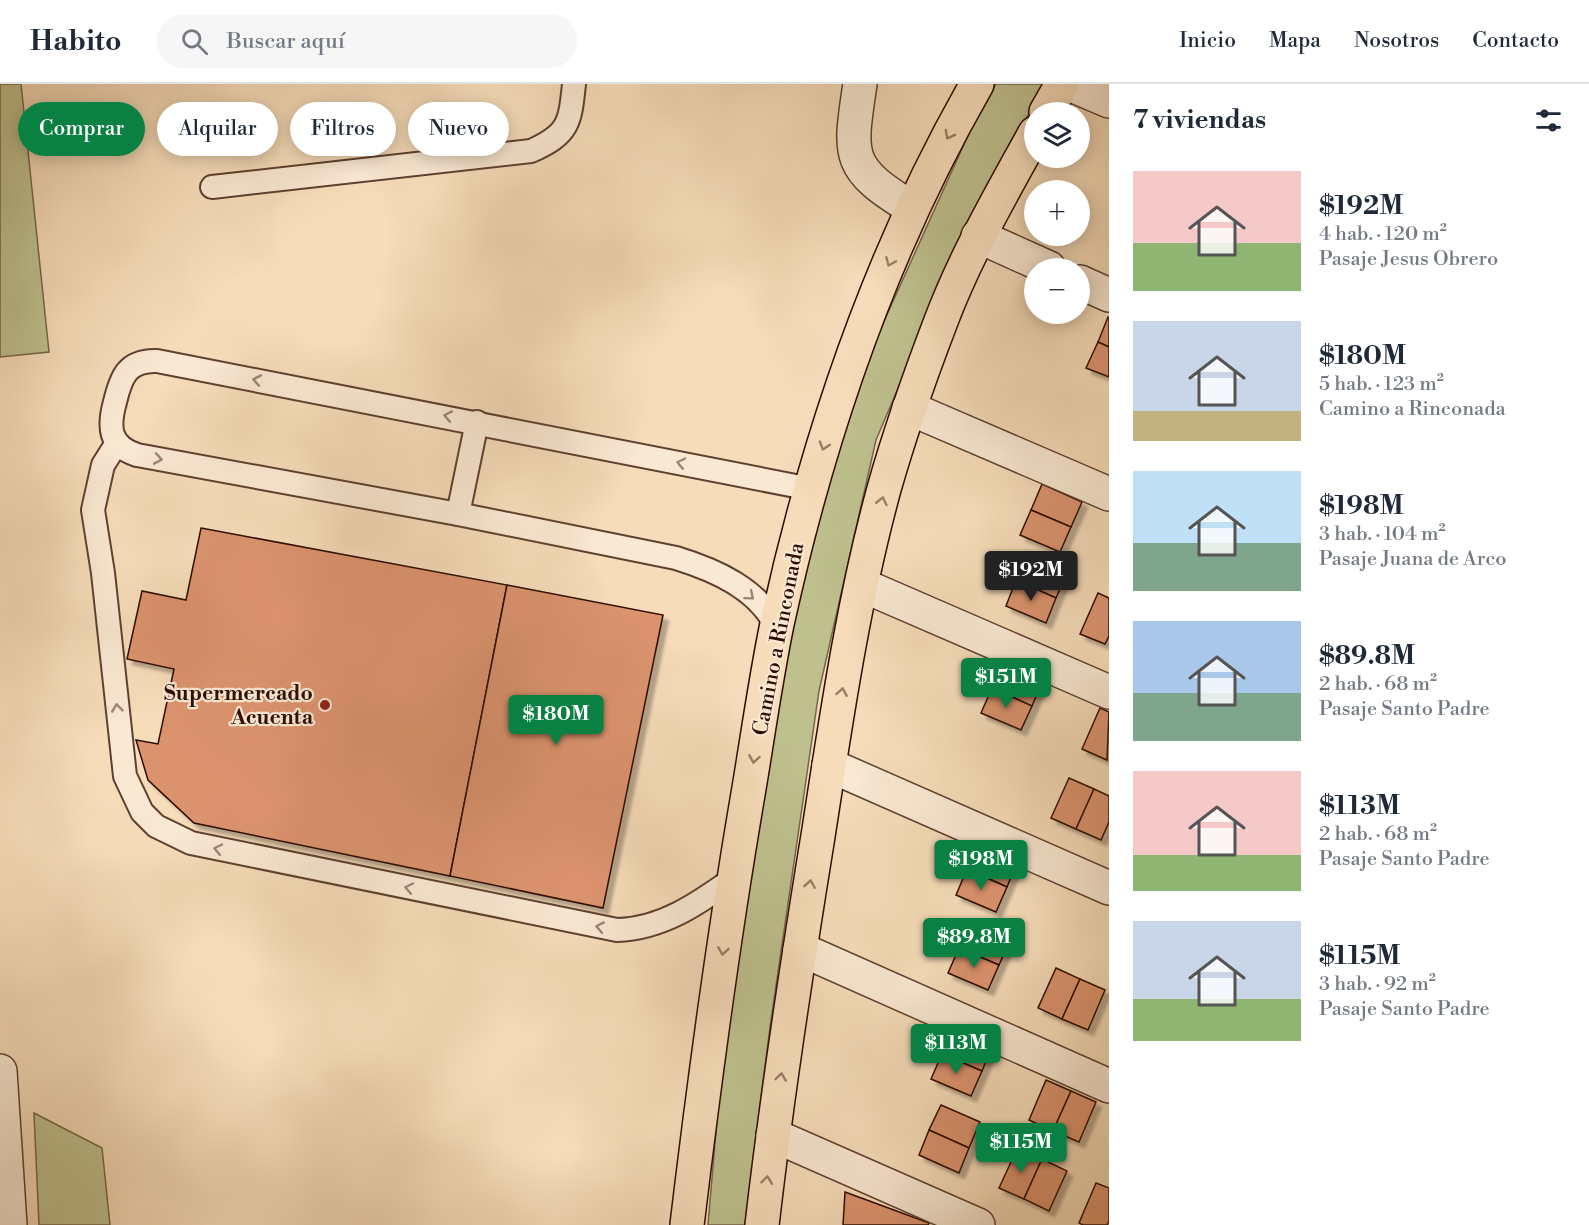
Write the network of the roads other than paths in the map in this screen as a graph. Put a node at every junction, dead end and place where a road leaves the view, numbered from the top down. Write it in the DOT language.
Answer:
graph roads {
  1 [pos="574,84"];
  2 [pos="860,84"];
  3 [pos="977,84"];
  4 [pos="1062,84"];
  5 [pos="1069,84"];
  6 [pos="1109,101"];
  7 [pos="1052,102"];
  8 [pos="1024,153"];
  9 [pos="212,187"];
  10 [pos="912,208"];
  11 [pos="978,236"];
  12 [pos="1027,258"];
  13 [pos="1090,286"];
  14 [pos="1109,295"];
  15 [pos="909,408"];
  16 [pos="477,422"];
  17 [pos="117,443"];
  18 [pos="811,489"];
  19 [pos="1109,494"];
  20 [pos="458,514"];
  21 [pos="862,585"];
  22 [pos="777,628"];
  23 [pos="1109,692"];
  24 [pos="829,765"];
  25 [pos="734,878"];
  26 [pos="1109,888"];
  27 [pos="800,949"];
  28 [pos="0,1071"];
  29 [pos="1109,1086"];
  30 [pos="1,1106"];
  31 [pos="773,1135"];
  32 [pos="10,1225"];
  33 [pos="687,1225"];
  34 [pos="762,1225"];
  35 [pos="978,1225"];
  1 -- 9 [label="lane"];
  2 -- 10 [label="street"];
  3 -- 10 [label="main road, Camino a Rinconada, one-way"];
  4 -- 7 [label="main road"];
  5 -- 6 [label="street"];
  8 -- 11 [label="main road"];
  10 -- 18 [label="main road, Camino a Rinconada, one-way"];
  11 -- 12 [label="street"];
  11 -- 15 [label="main road"];
  13 -- 14 [label="street"];
  15 -- 19 [label="street"];
  21 -- 15 [label="main road, one-way"];
  16 -- 17 [label="lane, one-way"];
  18 -- 16 [label="lane, one-way"];
  16 -- 20 [label="lane"];
  17 -- 20 [label="lane, one-way"];
  25 -- 17 [label="lane, one-way"];
  18 -- 22 [label="main road, Camino a Rinconada"];
  20 -- 22 [label="lane, one-way"];
  21 -- 23 [label="street"];
  24 -- 21 [label="main road, one-way"];
  22 -- 25 [label="main road, Camino a Rinconada, one-way"];
  24 -- 26 [label="street"];
  27 -- 24 [label="main road, one-way"];
  25 -- 33 [label="main road, Camino a Rinconada, one-way"];
  27 -- 29 [label="street"];
  31 -- 27 [label="main road, one-way"];
  28 -- 30 [label="street"];
  30 -- 32 [label="street"];
  34 -- 31 [label="main road, one-way"];
  31 -- 35 [label="street"];
}
